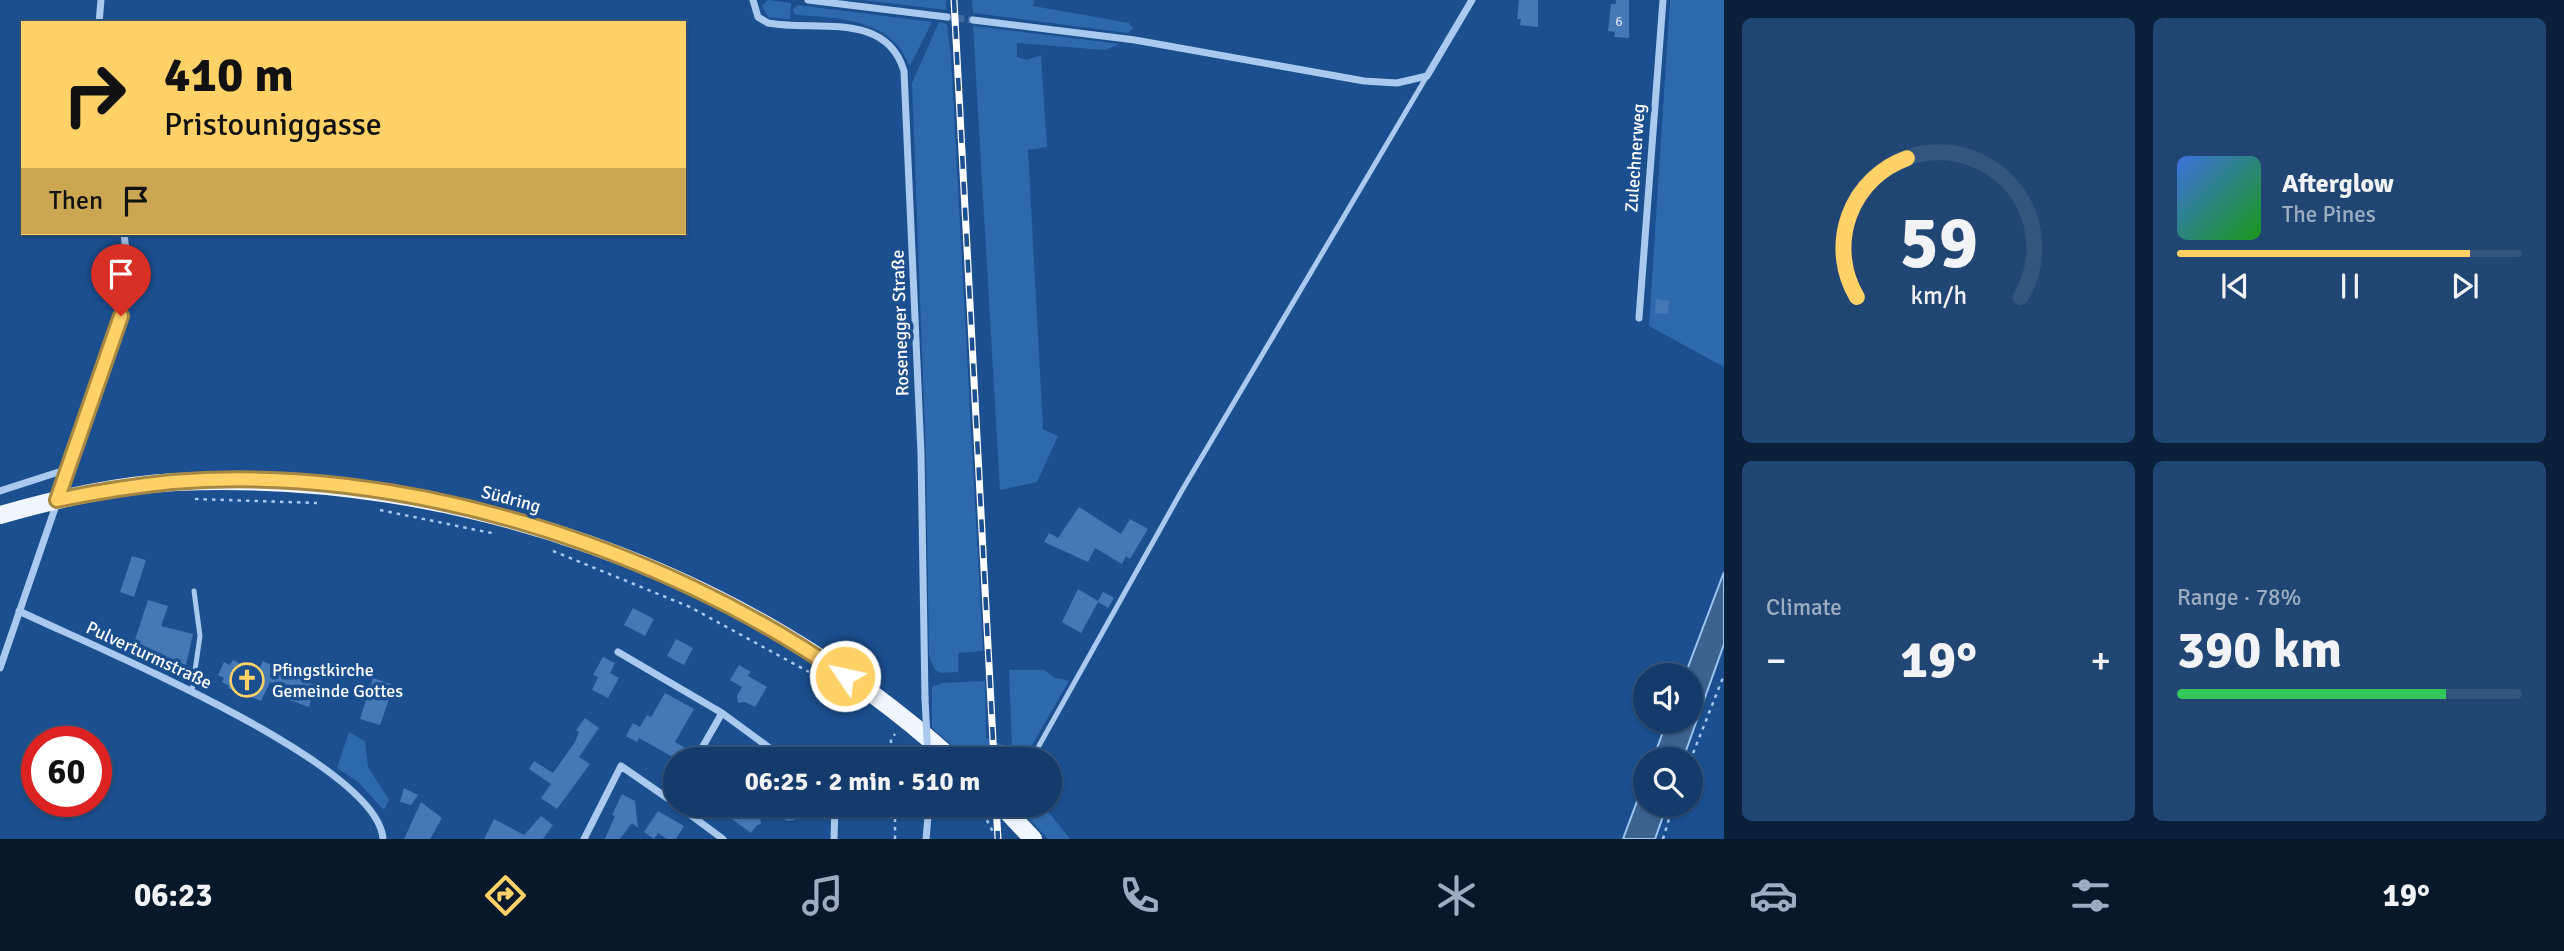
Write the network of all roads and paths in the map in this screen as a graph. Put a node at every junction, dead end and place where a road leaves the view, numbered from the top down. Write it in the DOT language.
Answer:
graph roads {
  1 [pos="101,0"];
  2 [pos="754,0"];
  3 [pos="808,0"];
  4 [pos="1472,0"];
  5 [pos="1663,0"];
  6 [pos="947,17"];
  7 [pos="973,20"];
  8 [pos="99,21"];
  9 [pos="1427,76"];
  10 [pos="124,235"];
  11 [pos="1639,318"];
  12 [pos="68,468"];
  13 [pos="0,491"];
  14 [pos="189,499"];
  15 [pos="57,500"];
  16 [pos="328,504"];
  17 [pos="369,508"];
  18 [pos="0,515"];
  19 [pos="501,535"];
  20 [pos="552,551"];
  21 [pos="194,591"];
  22 [pos="19,611"];
  23 [pos="618,652"];
  24 [pos="0,668"];
  25 [pos="815,675"];
  26 [pos="1724,675"];
  27 [pos="192,691"];
  28 [pos="722,713"];
  29 [pos="898,731"];
  30 [pos="702,747"];
  31 [pos="768,747"];
  32 [pos="891,747"];
  33 [pos="927,747"];
  34 [pos="937,747"];
  35 [pos="1038,747"];
  36 [pos="1696,747"];
  37 [pos="663,795"];
  38 [pos="693,817"];
  39 [pos="835,817"];
  40 [pos="895,817"];
  41 [pos="928,817"];
  42 [pos="985,817"];
  43 [pos="1012,817"];
  44 [pos="1669,817"];
  45 [pos="383,839"];
  46 [pos="584,839"];
  47 [pos="723,839"];
  48 [pos="834,839"];
  49 [pos="895,839"];
  50 [pos="926,839"];
  51 [pos="1002,839"];
  52 [pos="1033,839"];
  53 [pos="1662,839"];
  1 -- 8 [label="street"];
  2 -- 33 [label="street, Rosenegger Straße, bridge"];
  3 -- 6 [label="street"];
  4 -- 9 [label="street"];
  5 -- 11 [label="street, Zulechnerweg"];
  7 -- 9 [label="street"];
  9 -- 35 [label="lane"];
  10 -- 12 [label="street"];
  12 -- 13 [label="street"];
  12 -- 15 [label="street"];
  14 -- 16 [label="path"];
  15 -- 18 [label="main road, Südring"];
  15 -- 22 [label="street"];
  15 -- 34 [label="main road, Südring"];
  17 -- 19 [label="path"];
  20 -- 25 [label="path"];
  21 -- 27 [label="lane"];
  22 -- 24 [label="street"];
  22 -- 27 [label="street, Pulverturmstraße"];
  23 -- 28 [label="street"];
  26 -- 36 [label="path"];
  27 -- 45 [label="street, Pulverturmstraße"];
  28 -- 30 [label="street"];
  28 -- 31 [label="street"];
  29 -- 32 [label="path"];
  37 -- 46 [label="street"];
  38 -- 47 [label="street"];
  39 -- 48 [label="street"];
  40 -- 49 [label="path"];
  41 -- 50 [label="street"];
  42 -- 51 [label="path"];
  43 -- 52 [label="main road"];
  44 -- 53 [label="path"];
}
